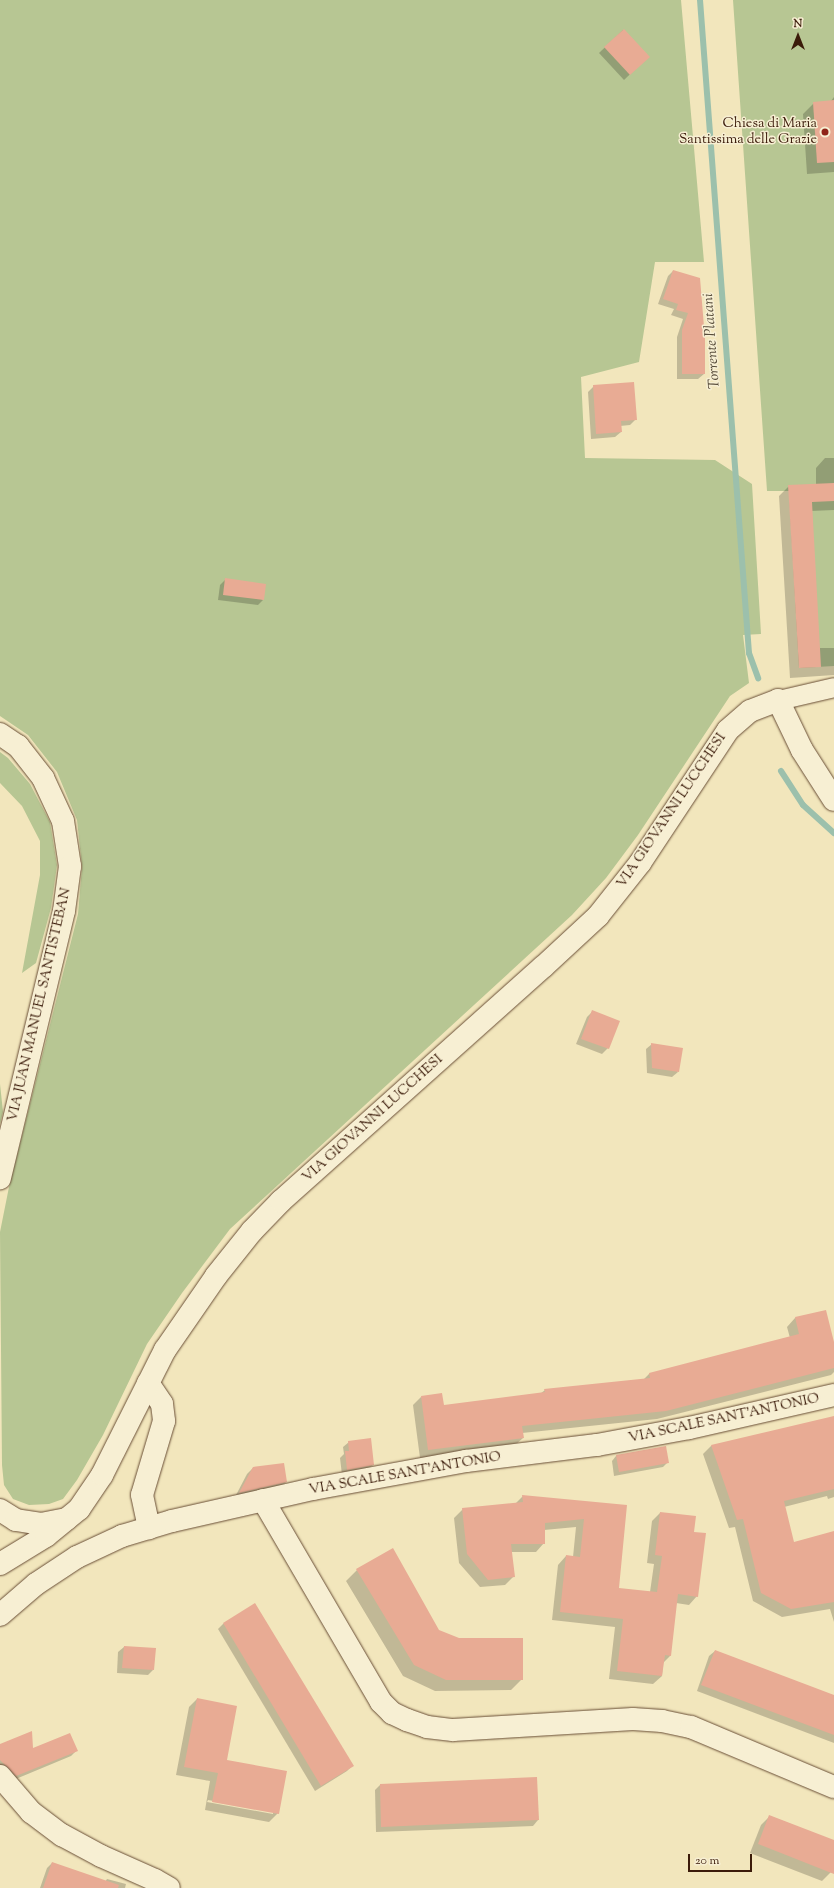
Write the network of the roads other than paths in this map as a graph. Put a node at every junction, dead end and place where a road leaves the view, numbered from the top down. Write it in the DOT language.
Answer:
graph roads {
  1 [pos="834,688"];
  2 [pos="778,700"];
  3 [pos="0,734"];
  4 [pos="834,800"];
  5 [pos="0,1178"];
  6 [pos="148,1383"];
  7 [pos="834,1395"];
  8 [pos="263,1500"];
  9 [pos="0,1510"];
  10 [pos="67,1519"];
  11 [pos="149,1528"];
  12 [pos="0,1564"];
  13 [pos="0,1615"];
  14 [pos="0,1776"];
  15 [pos="834,1787"];
  16 [pos="169,1888"];
  1 -- 2 [label="street"];
  2 -- 4 [label="street"];
  2 -- 6 [label="street, VIA GIOVANNI LUCCHESI"];
  3 -- 5 [label="street, VIA JUAN MANUEL SANTISTEBAN"];
  6 -- 10 [label="street, VIA GIOVANNI LUCCHESI"];
  6 -- 11 [label="street"];
  7 -- 8 [label="street, VIA SCALE SANT'ANTONIO"];
  8 -- 11 [label="street, VIA SCALE SANT'ANTONIO"];
  8 -- 15 [label="street"];
  9 -- 10 [label="street"];
  10 -- 12 [label="street, VIA GIOVANNI LUCCHESI"];
  11 -- 13 [label="street, VIA SCALE SANT'ANTONIO"];
  14 -- 16 [label="street"];
}
